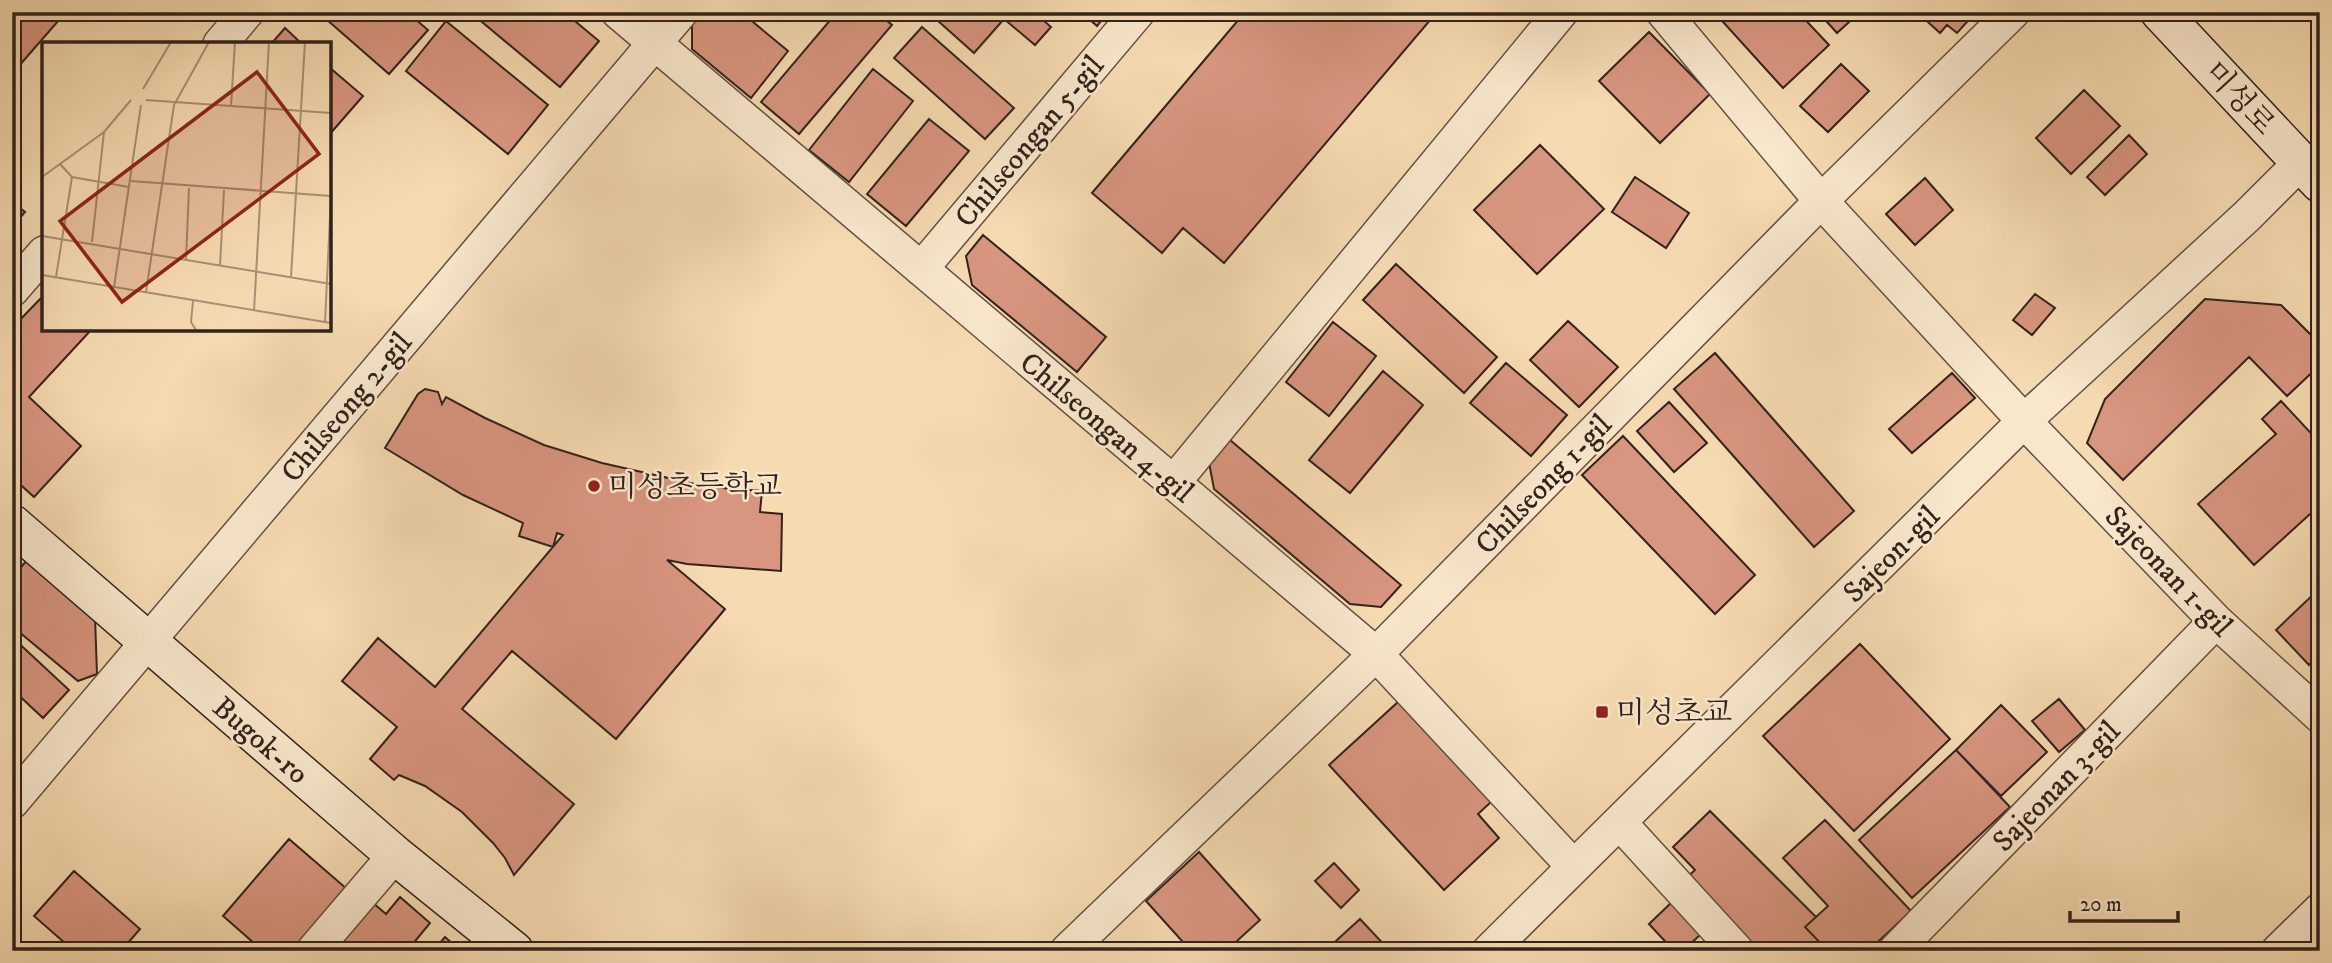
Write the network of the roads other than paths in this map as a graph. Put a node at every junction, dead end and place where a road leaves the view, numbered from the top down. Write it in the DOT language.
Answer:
graph roads {
  1 [pos="247,12"];
  2 [pos="618,12"];
  3 [pos="681,12"];
  4 [pos="1138,12"];
  5 [pos="1561,12"];
  6 [pos="1663,12"];
  7 [pos="2013,12"];
  8 [pos="2160,12"];
  9 [pos="222,42"];
  10 [pos="654,43"];
  11 [pos="2310,173"];
  12 [pos="1821,201"];
  13 [pos="42,255"];
  14 [pos="921,269"];
  15 [pos="12,290"];
  16 [pos="2024,421"];
  17 [pos="1173,483"];
  18 [pos="12,524"];
  19 [pos="2216,621"];
  20 [pos="147,643"];
  21 [pos="1376,654"];
  22 [pos="2320,716"];
  23 [pos="12,802"];
  24 [pos="1620,823"];
  25 [pos="395,855"];
  26 [pos="1573,866"];
  27 [pos="2320,910"];
  28 [pos="313,951"];
  29 [pos="514,951"];
  30 [pos="1067,951"];
  31 [pos="1489,951"];
  32 [pos="1737,951"];
  33 [pos="1895,951"];
  34 [pos="2278,951"];
  1 -- 9 [label="street"];
  2 -- 10 [label="street, Chilseongan 4-gil"];
  3 -- 10 [label="street, Chilseong 2-gil"];
  4 -- 14 [label="street, Chilseongan 5-gil"];
  5 -- 17 [label="street"];
  6 -- 12 [label="street"];
  7 -- 12 [label="street, Chilseong 1-gil"];
  8 -- 11 [label="street, 미성로"];
  10 -- 14 [label="street, Chilseongan 4-gil"];
  10 -- 20 [label="street, Chilseong 2-gil"];
  11 -- 16 [label="street, Sajeon-gil"];
  12 -- 16 [label="street, Sajeonan 1-gil"];
  12 -- 21 [label="street, Chilseong 1-gil"];
  13 -- 15 [label="street"];
  14 -- 17 [label="street, Chilseongan 4-gil"];
  16 -- 19 [label="street, Sajeonan 1-gil"];
  16 -- 24 [label="street, Sajeon-gil"];
  17 -- 21 [label="street, Chilseongan 4-gil"];
  18 -- 20 [label="street, Bugok-ro"];
  19 -- 22 [label="street, Sajeonan 1-gil"];
  19 -- 33 [label="street, Sajeonan 3-gil"];
  20 -- 23 [label="street, Chilseong 2-gil"];
  20 -- 25 [label="street, Bugok-ro"];
  21 -- 26 [label="street, Chilseongan 4-gil"];
  21 -- 30 [label="street, Chilseong 1-gil"];
  24 -- 26 [label="street, Sajeon-gil"];
  24 -- 32 [label="street"];
  25 -- 28 [label="street"];
  25 -- 29 [label="street, Bugok-ro"];
  26 -- 31 [label="street, Sajeon-gil"];
  27 -- 34 [label="street"];
}
